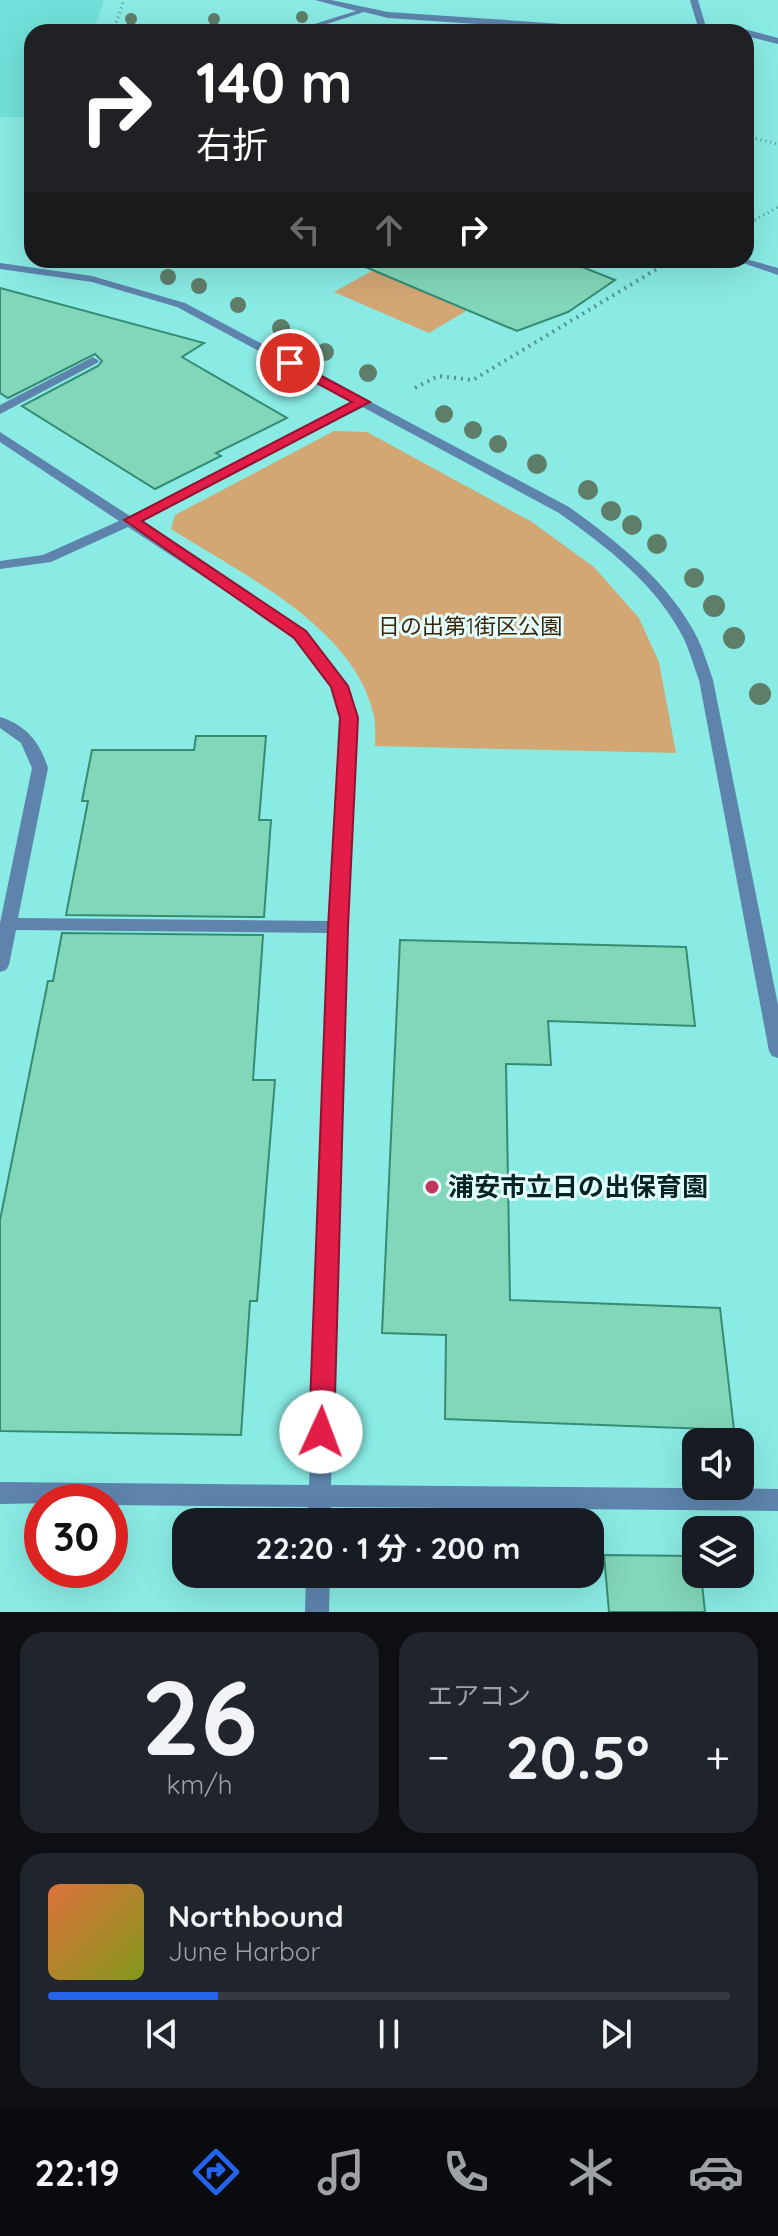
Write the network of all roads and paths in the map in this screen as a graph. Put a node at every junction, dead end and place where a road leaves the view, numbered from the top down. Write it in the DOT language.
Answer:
graph roads {
  1 [pos="124,0"];
  2 [pos="319,0"];
  3 [pos="694,0"];
  4 [pos="361,11"];
  5 [pos="116,24"];
  6 [pos="319,24"];
  7 [pos="531,24"];
  8 [pos="701,24"];
  9 [pos="754,34"];
  10 [pos="778,41"];
  11 [pos="754,138"];
  12 [pos="778,144"];
  13 [pos="778,207"];
  14 [pos="754,220"];
  15 [pos="754,265"];
  16 [pos="0,266"];
  17 [pos="658,268"];
  18 [pos="778,272"];
  19 [pos="93,361"];
  20 [pos="438,376"];
  21 [pos="363,402"];
  22 [pos="0,410"];
  23 [pos="0,436"];
  24 [pos="131,520"];
  25 [pos="0,565"];
  26 [pos="0,722"];
  27 [pos="9,924"];
  28 [pos="338,927"];
  29 [pos="0,965"];
  30 [pos="778,1051"];
  31 [pos="0,1493"];
  32 [pos="319,1495"];
  33 [pos="778,1500"];
  34 [pos="319,1508"];
  35 [pos="318,1588"];
  36 [pos="317,1612"];
  1 -- 5 [label="path"];
  2 -- 4 [label="street"];
  3 -- 8 [label="street"];
  4 -- 6 [label="street"];
  4 -- 7 [label="street"];
  9 -- 10 [label="street"];
  11 -- 12 [label="path"];
  13 -- 14 [label="path"];
  15 -- 18 [label="street"];
  16 -- 21 [label="street"];
  17 -- 20 [label="path"];
  19 -- 22 [label="street"];
  21 -- 24 [label="street"];
  21 -- 30 [label="street"];
  23 -- 24 [label="street"];
  24 -- 25 [label="street"];
  24 -- 28 [label="street"];
  26 -- 27 [label="street"];
  27 -- 28 [label="street"];
  27 -- 29 [label="street"];
  28 -- 32 [label="street"];
  31 -- 32 [label="street"];
  32 -- 33 [label="street"];
  32 -- 34 [label="street"];
  35 -- 36 [label="street"];
}
